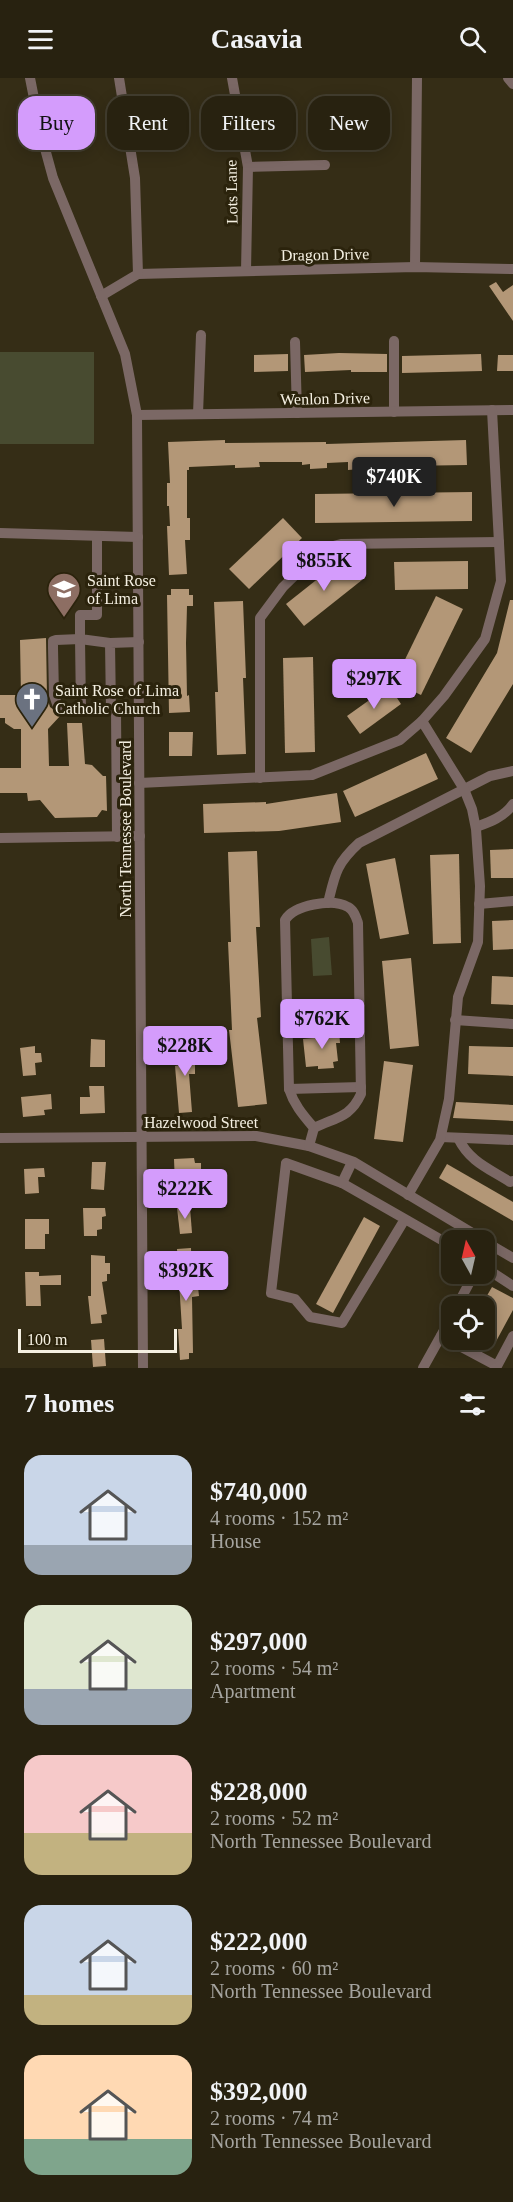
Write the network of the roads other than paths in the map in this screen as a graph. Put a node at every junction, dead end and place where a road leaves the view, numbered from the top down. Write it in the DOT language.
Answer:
graph roads {
  1 [pos="30,78"];
  2 [pos="119,78"];
  3 [pos="232,78"];
  4 [pos="417,78"];
  5 [pos="508,78"];
  6 [pos="513,84"];
  7 [pos="325,165"];
  8 [pos="248,167"];
  9 [pos="414,267"];
  10 [pos="513,269"];
  11 [pos="246,271"];
  12 [pos="138,274"];
  13 [pos="101,296"];
  14 [pos="201,335"];
  15 [pos="394,341"];
  16 [pos="295,342"];
  17 [pos="492,410"];
  18 [pos="513,410"];
  19 [pos="394,412"];
  20 [pos="297,413"];
  21 [pos="198,414"];
  22 [pos="137,415"];
  23 [pos="0,533"];
  24 [pos="97,536"];
  25 [pos="138,537"];
  26 [pos="499,542"];
  27 [pos="80,639"];
  28 [pos="140,642"];
  29 [pos="110,643"];
  30 [pos="81,710"];
  31 [pos="113,710"];
  32 [pos="139,711"];
  33 [pos="422,721"];
  34 [pos="513,771"];
  35 [pos="260,778"];
  36 [pos="140,783"];
  37 [pos="464,789"];
  38 [pos="513,804"];
  39 [pos="476,827"];
  40 [pos="140,836"];
  41 [pos="117,837"];
  42 [pos="0,838"];
  43 [pos="513,902"];
  44 [pos="328,903"];
  45 [pos="479,904"];
  46 [pos="455,1020"];
  47 [pos="513,1024"];
  48 [pos="361,1087"];
  49 [pos="289,1089"];
  50 [pos="314,1128"];
  51 [pos="142,1137"];
  52 [pos="441,1137"];
  53 [pos="458,1137"];
  54 [pos="0,1138"];
  55 [pos="513,1140"];
  56 [pos="309,1146"];
  57 [pos="352,1161"];
  58 [pos="513,1181"];
  59 [pos="342,1183"];
  60 [pos="408,1195"];
  61 [pos="405,1219"];
  62 [pos="466,1230"];
  63 [pos="441,1240"];
  64 [pos="495,1248"];
  65 [pos="513,1258"];
  66 [pos="495,1273"];
  67 [pos="513,1286"];
  68 [pos="441,1336"];
  69 [pos="513,1336"];
  70 [pos="467,1350"];
  71 [pos="143,1368"];
  72 [pos="423,1368"];
  1 -- 13 [label="street, North Tennessee Boulevard"];
  2 -- 12 [label="street"];
  3 -- 8 [label="street, Lots Lane"];
  4 -- 9 [label="street"];
  5 -- 6 [label="street"];
  7 -- 8 [label="street"];
  8 -- 11 [label="street, Lots Lane"];
  9 -- 10 [label="street, Dragon Drive"];
  9 -- 11 [label="street, Dragon Drive"];
  11 -- 12 [label="street, Dragon Drive"];
  12 -- 13 [label="street"];
  13 -- 22 [label="street, North Tennessee Boulevard"];
  14 -- 21 [label="street"];
  15 -- 19 [label="street"];
  16 -- 20 [label="street"];
  17 -- 18 [label="street, Wenlon Drive"];
  17 -- 19 [label="street, Wenlon Drive"];
  17 -- 26 [label="street"];
  19 -- 20 [label="street, Wenlon Drive"];
  20 -- 21 [label="street, Wenlon Drive"];
  21 -- 22 [label="street, Wenlon Drive"];
  22 -- 25 [label="street, North Tennessee Boulevard"];
  23 -- 24 [label="street"];
  24 -- 25 [label="street"];
  24 -- 27 [label="street"];
  25 -- 28 [label="street, North Tennessee Boulevard"];
  26 -- 33 [label="street"];
  26 -- 35 [label="street"];
  27 -- 29 [label="street"];
  27 -- 30 [label="street"];
  27 -- 30 [label="street"];
  28 -- 29 [label="street"];
  28 -- 32 [label="street, North Tennessee Boulevard"];
  29 -- 31 [label="street"];
  30 -- 31 [label="street"];
  31 -- 32 [label="street"];
  31 -- 41 [label="street"];
  32 -- 36 [label="street, North Tennessee Boulevard"];
  33 -- 35 [label="street"];
  33 -- 37 [label="street"];
  34 -- 37 [label="street"];
  35 -- 36 [label="street"];
  36 -- 40 [label="street, North Tennessee Boulevard"];
  37 -- 39 [label="street"];
  37 -- 44 [label="street"];
  38 -- 39 [label="street"];
  39 -- 45 [label="street"];
  40 -- 41 [label="street"];
  40 -- 51 [label="street, North Tennessee Boulevard"];
  41 -- 42 [label="street"];
  43 -- 45 [label="street"];
  44 -- 48 [label="street"];
  44 -- 49 [label="street"];
  45 -- 46 [label="street"];
  46 -- 47 [label="street"];
  46 -- 52 [label="street"];
  48 -- 49 [label="street"];
  48 -- 50 [label="street"];
  49 -- 50 [label="street"];
  50 -- 56 [label="street"];
  51 -- 54 [label="street, Hazelwood Street"];
  51 -- 56 [label="street, Hazelwood Street"];
  51 -- 71 [label="street, North Tennessee Boulevard"];
  52 -- 53 [label="street"];
  52 -- 60 [label="street"];
  53 -- 55 [label="street"];
  53 -- 58 [label="street"];
  56 -- 57 [label="street, Hazelwood Street"];
  57 -- 59 [label="street"];
  57 -- 60 [label="street, Hazelwood Street"];
  59 -- 61 [label="street"];
  59 -- 61 [label="street"];
  60 -- 62 [label="street, Hazelwood Street"];
  61 -- 63 [label="street"];
  64 -- 65 [label="street, Hazelwood Street"];
  66 -- 67 [label="street"];
  68 -- 72 [label="street"];
  69 -- 70 [label="street"];
}
